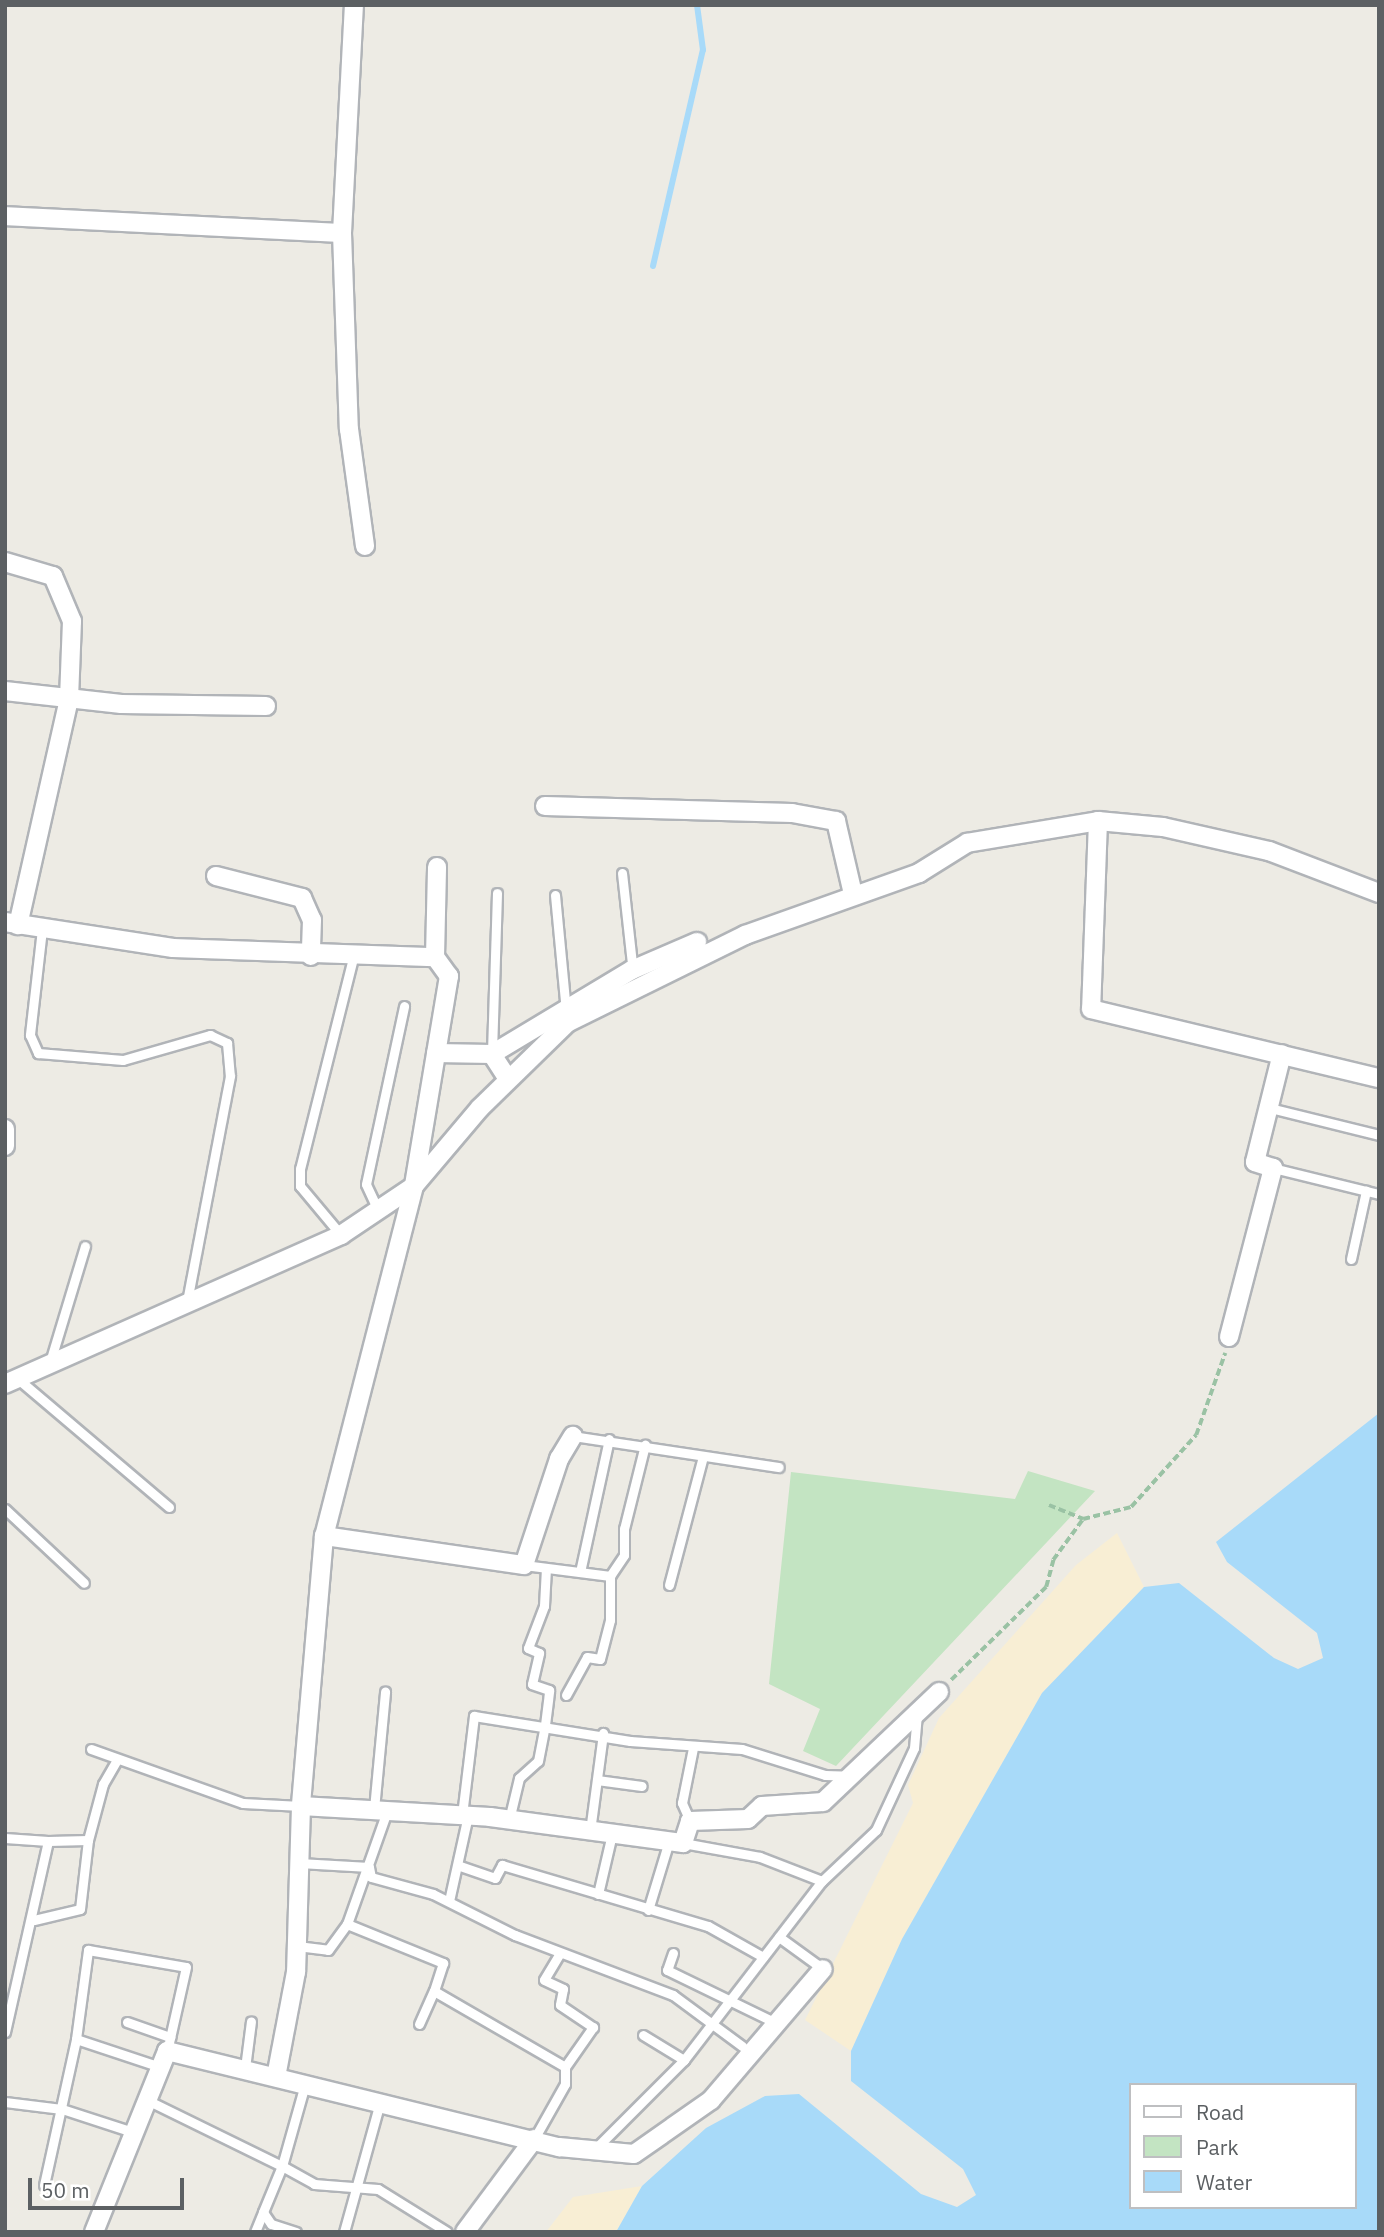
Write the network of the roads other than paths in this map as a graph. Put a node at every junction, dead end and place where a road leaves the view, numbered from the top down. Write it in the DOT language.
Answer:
graph roads {
  1 [pos="354,5"];
  2 [pos="5,216"];
  3 [pos="342,233"];
  4 [pos="365,545"];
  5 [pos="5,562"];
  6 [pos="5,691"];
  7 [pos="69,699"];
  8 [pos="266,706"];
  9 [pos="545,806"];
  10 [pos="1098,821"];
  11 [pos="437,867"];
  12 [pos="622,873"];
  13 [pos="216,876"];
  14 [pos="497,893"];
  15 [pos="1379,893"];
  16 [pos="853,894"];
  17 [pos="555,895"];
  18 [pos="12,924"];
  19 [pos="42,929"];
  20 [pos="697,942"];
  21 [pos="354,954"];
  22 [pos="311,956"];
  23 [pos="435,957"];
  24 [pos="633,978"];
  25 [pos="404,1006"];
  26 [pos="567,1015"];
  27 [pos="436,1053"];
  28 [pos="492,1054"];
  29 [pos="1282,1054"];
  30 [pos="1379,1078"];
  31 [pos="508,1079"];
  32 [pos="1269,1108"];
  33 [pos="5,1129"];
  34 [pos="1379,1135"];
  35 [pos="5,1146"];
  36 [pos="1273,1168"];
  37 [pos="414,1185"];
  38 [pos="1366,1191"];
  39 [pos="1379,1194"];
  40 [pos="377,1208"];
  41 [pos="341,1234"];
  42 [pos="85,1246"];
  43 [pos="1351,1259"];
  44 [pos="186,1307"];
  45 [pos="1229,1337"];
  46 [pos="50,1362"];
  47 [pos="11,1381"];
  48 [pos="573,1436"];
  49 [pos="609,1439"];
  50 [pos="645,1445"];
  51 [pos="703,1456"];
  52 [pos="779,1467"];
  53 [pos="169,1507"];
  54 [pos="5,1509"];
  55 [pos="324,1536"];
  56 [pos="524,1565"];
  57 [pos="546,1568"];
  58 [pos="580,1572"];
  59 [pos="610,1576"];
  60 [pos="84,1583"];
  61 [pos="669,1585"];
  62 [pos="384,1692"];
  63 [pos="939,1692"];
  64 [pos="566,1695"];
  65 [pos="917,1714"];
  66 [pos="545,1725"];
  67 [pos="603,1733"];
  68 [pos="693,1748"];
  69 [pos="91,1749"];
  70 [pos="117,1760"];
  71 [pos="852,1776"];
  72 [pos="597,1780"];
  73 [pos="642,1786"];
  74 [pos="301,1806"];
  75 [pos="381,1809"];
  76 [pos="465,1815"];
  77 [pos="509,1820"];
  78 [pos="690,1821"];
  79 [pos="590,1831"];
  80 [pos="612,1834"];
  81 [pos="5,1838"];
  82 [pos="88,1840"];
  83 [pos="48,1841"];
  84 [pos="676,1842"];
  85 [pos="299,1863"];
  86 [pos="460,1866"];
  87 [pos="369,1867"];
  88 [pos="822,1881"];
  89 [pos="598,1895"];
  90 [pos="449,1901"];
  91 [pos="648,1910"];
  92 [pos="34,1920"];
  93 [pos="347,1924"];
  94 [pos="779,1937"];
  95 [pos="297,1946"];
  96 [pos="560,1953"];
  97 [pos="673,1953"];
  98 [pos="763,1957"];
  99 [pos="823,1969"];
  100 [pos="434,1992"];
  101 [pos="729,2003"];
  102 [pos="251,2021"];
  103 [pos="127,2022"];
  104 [pos="716,2022"];
  105 [pos="419,2024"];
  106 [pos="778,2024"];
  107 [pos="5,2032"];
  108 [pos="643,2035"];
  109 [pos="76,2039"];
  110 [pos="742,2046"];
  111 [pos="165,2051"];
  112 [pos="684,2060"];
  113 [pos="565,2067"];
  114 [pos="245,2068"];
  115 [pos="276,2077"];
  116 [pos="305,2083"];
  117 [pos="380,2099"];
  118 [pos="147,2101"];
  119 [pos="5,2102"];
  120 [pos="62,2109"];
  121 [pos="136,2133"];
  122 [pos="534,2139"];
  123 [pos="592,2152"];
  124 [pos="282,2166"];
  125 [pos="44,2185"];
  126 [pos="355,2187"];
  127 [pos="263,2212"];
  128 [pos="94,2232"];
  129 [pos="254,2232"];
  130 [pos="296,2232"];
  131 [pos="344,2232"];
  132 [pos="447,2232"];
  133 [pos="465,2232"];
  1 -- 3 [label="street"];
  2 -- 3 [label="street"];
  3 -- 4 [label="street"];
  5 -- 7 [label="street"];
  6 -- 7 [label="street"];
  7 -- 8 [label="street"];
  7 -- 18 [label="street"];
  9 -- 16 [label="street"];
  10 -- 15 [label="street"];
  10 -- 16 [label="street"];
  10 -- 29 [label="street"];
  11 -- 23 [label="street"];
  12 -- 24 [label="lane"];
  13 -- 22 [label="street"];
  14 -- 28 [label="lane"];
  16 -- 24 [label="street"];
  17 -- 26 [label="lane"];
  18 -- 19 [label="street"];
  19 -- 22 [label="street"];
  19 -- 44 [label="lane"];
  20 -- 24 [label="street"];
  21 -- 22 [label="street"];
  21 -- 23 [label="street"];
  21 -- 41 [label="lane"];
  23 -- 27 [label="street"];
  24 -- 26 [label="street"];
  25 -- 40 [label="lane"];
  26 -- 28 [label="street"];
  26 -- 31 [label="street"];
  27 -- 28 [label="street"];
  27 -- 37 [label="street"];
  28 -- 31 [label="street"];
  29 -- 30 [label="street"];
  29 -- 32 [label="street"];
  31 -- 37 [label="street"];
  32 -- 34 [label="lane"];
  32 -- 36 [label="street"];
  33 -- 35 [label="street"];
  36 -- 38 [label="lane"];
  36 -- 45 [label="street"];
  37 -- 40 [label="street"];
  37 -- 55 [label="street"];
  38 -- 39 [label="lane"];
  38 -- 43 [label="lane"];
  40 -- 41 [label="street"];
  41 -- 44 [label="street"];
  42 -- 46 [label="lane"];
  44 -- 46 [label="street"];
  46 -- 47 [label="street"];
  47 -- 53 [label="lane"];
  48 -- 49 [label="lane"];
  48 -- 56 [label="street"];
  49 -- 50 [label="lane"];
  49 -- 58 [label="lane"];
  50 -- 51 [label="lane"];
  50 -- 59 [label="lane"];
  51 -- 52 [label="lane"];
  51 -- 61 [label="lane"];
  54 -- 60 [label="lane"];
  55 -- 56 [label="street"];
  55 -- 74 [label="street"];
  56 -- 57 [label="lane"];
  57 -- 58 [label="lane"];
  57 -- 66 [label="lane"];
  58 -- 59 [label="lane"];
  59 -- 64 [label="lane"];
  62 -- 75 [label="lane"];
  63 -- 65 [label="street"];
  65 -- 71 [label="street"];
  65 -- 88 [label="lane"];
  66 -- 67 [label="lane"];
  66 -- 76 [label="lane"];
  66 -- 77 [label="lane"];
  67 -- 68 [label="lane"];
  67 -- 72 [label="lane"];
  68 -- 71 [label="lane"];
  68 -- 78 [label="lane"];
  69 -- 70 [label="lane"];
  70 -- 74 [label="lane"];
  70 -- 82 [label="lane"];
  71 -- 78 [label="street"];
  72 -- 73 [label="lane"];
  72 -- 79 [label="lane"];
  74 -- 75 [label="street"];
  74 -- 85 [label="street"];
  75 -- 76 [label="street"];
  75 -- 87 [label="lane"];
  76 -- 77 [label="street"];
  76 -- 86 [label="lane"];
  77 -- 79 [label="street"];
  78 -- 84 [label="street"];
  79 -- 80 [label="street"];
  80 -- 84 [label="street"];
  80 -- 89 [label="lane"];
  81 -- 83 [label="lane"];
  82 -- 83 [label="lane"];
  82 -- 92 [label="lane"];
  83 -- 92 [label="lane"];
  84 -- 88 [label="lane"];
  84 -- 91 [label="lane"];
  85 -- 87 [label="lane"];
  85 -- 95 [label="street"];
  86 -- 89 [label="lane"];
  86 -- 90 [label="lane"];
  87 -- 90 [label="lane"];
  87 -- 93 [label="lane"];
  88 -- 94 [label="lane"];
  89 -- 91 [label="lane"];
  90 -- 96 [label="lane"];
  91 -- 98 [label="lane"];
  92 -- 107 [label="lane"];
  93 -- 95 [label="lane"];
  93 -- 100 [label="lane"];
  94 -- 98 [label="lane"];
  94 -- 99 [label="lane"];
  95 -- 115 [label="street"];
  96 -- 104 [label="lane"];
  96 -- 113 [label="lane"];
  97 -- 101 [label="lane"];
  98 -- 101 [label="lane"];
  99 -- 106 [label="street"];
  100 -- 105 [label="lane"];
  100 -- 113 [label="lane"];
  101 -- 104 [label="lane"];
  101 -- 106 [label="lane"];
  102 -- 114 [label="lane"];
  103 -- 111 [label="lane"];
  104 -- 110 [label="lane"];
  104 -- 112 [label="lane"];
  106 -- 123 [label="street"];
  108 -- 112 [label="lane"];
  109 -- 111 [label="lane"];
  109 -- 111 [label="lane"];
  109 -- 120 [label="lane"];
  111 -- 114 [label="street"];
  111 -- 118 [label="street"];
  112 -- 123 [label="lane"];
  113 -- 122 [label="lane"];
  114 -- 115 [label="street"];
  115 -- 116 [label="street"];
  116 -- 117 [label="street"];
  116 -- 124 [label="lane"];
  117 -- 122 [label="street"];
  117 -- 126 [label="lane"];
  118 -- 121 [label="street"];
  118 -- 124 [label="lane"];
  119 -- 120 [label="lane"];
  120 -- 121 [label="lane"];
  120 -- 125 [label="lane"];
  121 -- 128 [label="street"];
  122 -- 123 [label="street"];
  122 -- 133 [label="street"];
  124 -- 126 [label="lane"];
  124 -- 127 [label="lane"];
  126 -- 131 [label="lane"];
  126 -- 132 [label="lane"];
  127 -- 129 [label="lane"];
  127 -- 130 [label="lane"];
}
